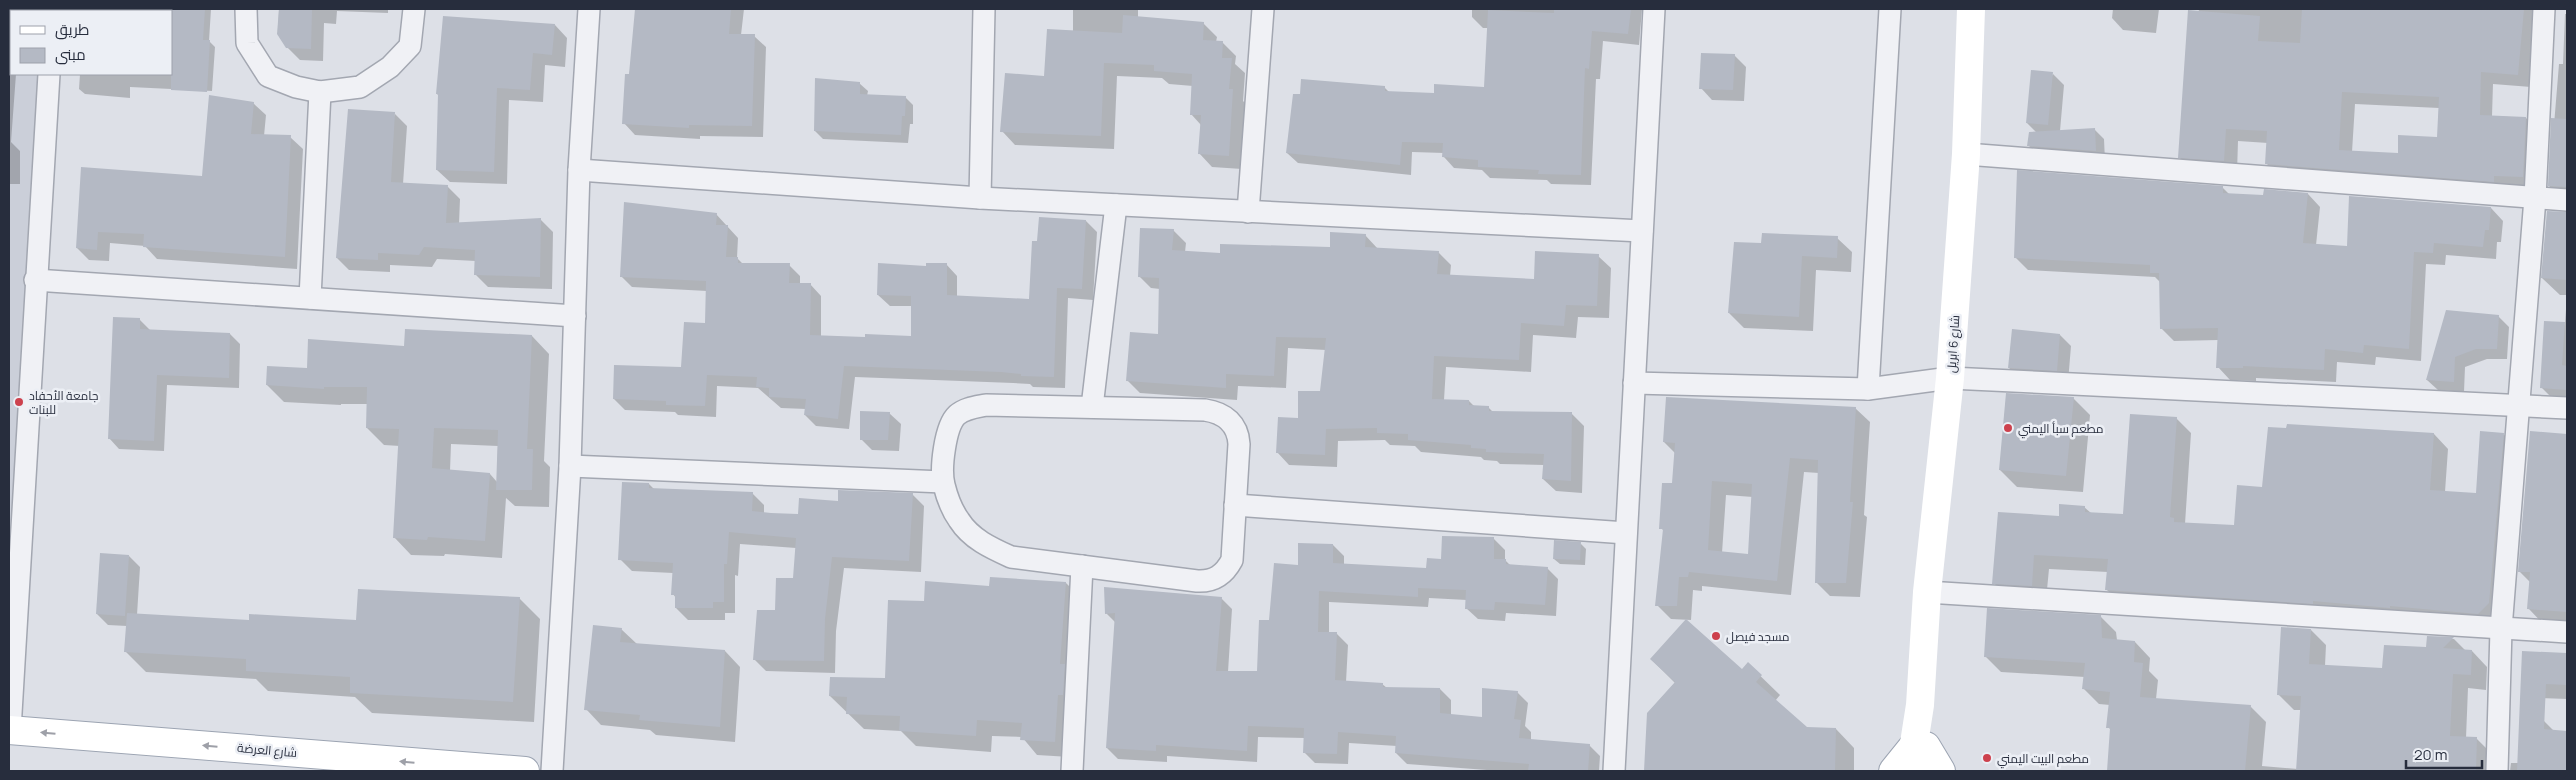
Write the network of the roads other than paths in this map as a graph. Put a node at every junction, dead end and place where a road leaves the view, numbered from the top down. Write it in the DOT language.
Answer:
graph roads {
  1 [pos="246,9"];
  2 [pos="414,9"];
  3 [pos="589,9"];
  4 [pos="984,9"];
  5 [pos="1263,9"];
  6 [pos="1654,9"];
  7 [pos="1890,9"];
  8 [pos="1972,9"];
  9 [pos="2544,9"];
  10 [pos="49,75"];
  11 [pos="320,92"];
  12 [pos="1966,154"];
  13 [pos="579,170"];
  14 [pos="980,198"];
  15 [pos="2535,198"];
  16 [pos="2567,200"];
  17 [pos="1116,205"];
  18 [pos="1248,212"];
  19 [pos="1642,230"];
  20 [pos="35,280"];
  21 [pos="310,298"];
  22 [pos="575,316"];
  23 [pos="1950,378"];
  24 [pos="1634,383"];
  25 [pos="1868,389"];
  26 [pos="2519,404"];
  27 [pos="1092,407"];
  28 [pos="2567,408"];
  29 [pos="570,466"];
  30 [pos="943,482"];
  31 [pos="17,489"];
  32 [pos="1235,505"];
  33 [pos="1626,533"];
  34 [pos="1082,566"];
  35 [pos="1928,592"];
  36 [pos="2501,629"];
  37 [pos="2567,632"];
  38 [pos="9,730"];
  39 [pos="1920,758"];
  40 [pos="525,771"];
  41 [pos="552,771"];
  42 [pos="1072,771"];
  43 [pos="1614,771"];
  44 [pos="1893,771"];
  45 [pos="1941,771"];
  46 [pos="2497,771"];
  1 -- 11 [label="street"];
  2 -- 11 [label="street"];
  3 -- 13 [label="street"];
  4 -- 14 [label="street"];
  5 -- 18 [label="street"];
  6 -- 19 [label="street"];
  7 -- 25 [label="street"];
  8 -- 12 [label="street, شارع 6 ابريل"];
  9 -- 15 [label="street"];
  10 -- 20 [label="street"];
  11 -- 21 [label="street"];
  12 -- 15 [label="street"];
  12 -- 23 [label="street, شارع 6 ابريل"];
  13 -- 14 [label="street"];
  13 -- 22 [label="street"];
  14 -- 17 [label="street"];
  15 -- 16 [label="street"];
  15 -- 26 [label="street"];
  17 -- 18 [label="street"];
  17 -- 27 [label="street"];
  18 -- 19 [label="street"];
  19 -- 24 [label="street"];
  20 -- 21 [label="street"];
  20 -- 31 [label="street"];
  21 -- 22 [label="street"];
  22 -- 29 [label="street"];
  23 -- 25 [label="street"];
  23 -- 26 [label="street"];
  23 -- 35 [label="street, شارع 6 ابريل"];
  24 -- 25 [label="street"];
  24 -- 33 [label="street"];
  26 -- 28 [label="street"];
  26 -- 36 [label="street"];
  27 -- 30 [label="street"];
  27 -- 32 [label="street"];
  29 -- 30 [label="street"];
  29 -- 41 [label="street"];
  30 -- 34 [label="street"];
  31 -- 38 [label="street"];
  32 -- 33 [label="street"];
  32 -- 34 [label="street"];
  33 -- 43 [label="street"];
  34 -- 42 [label="street"];
  35 -- 36 [label="street"];
  35 -- 39 [label="street, شارع 6 ابريل"];
  36 -- 37 [label="street"];
  36 -- 46 [label="street"];
  40 -- 38 [label="street, شارع العرضة, one-way"];
  39 -- 44 [label="street"];
  39 -- 45 [label="street"];
}
